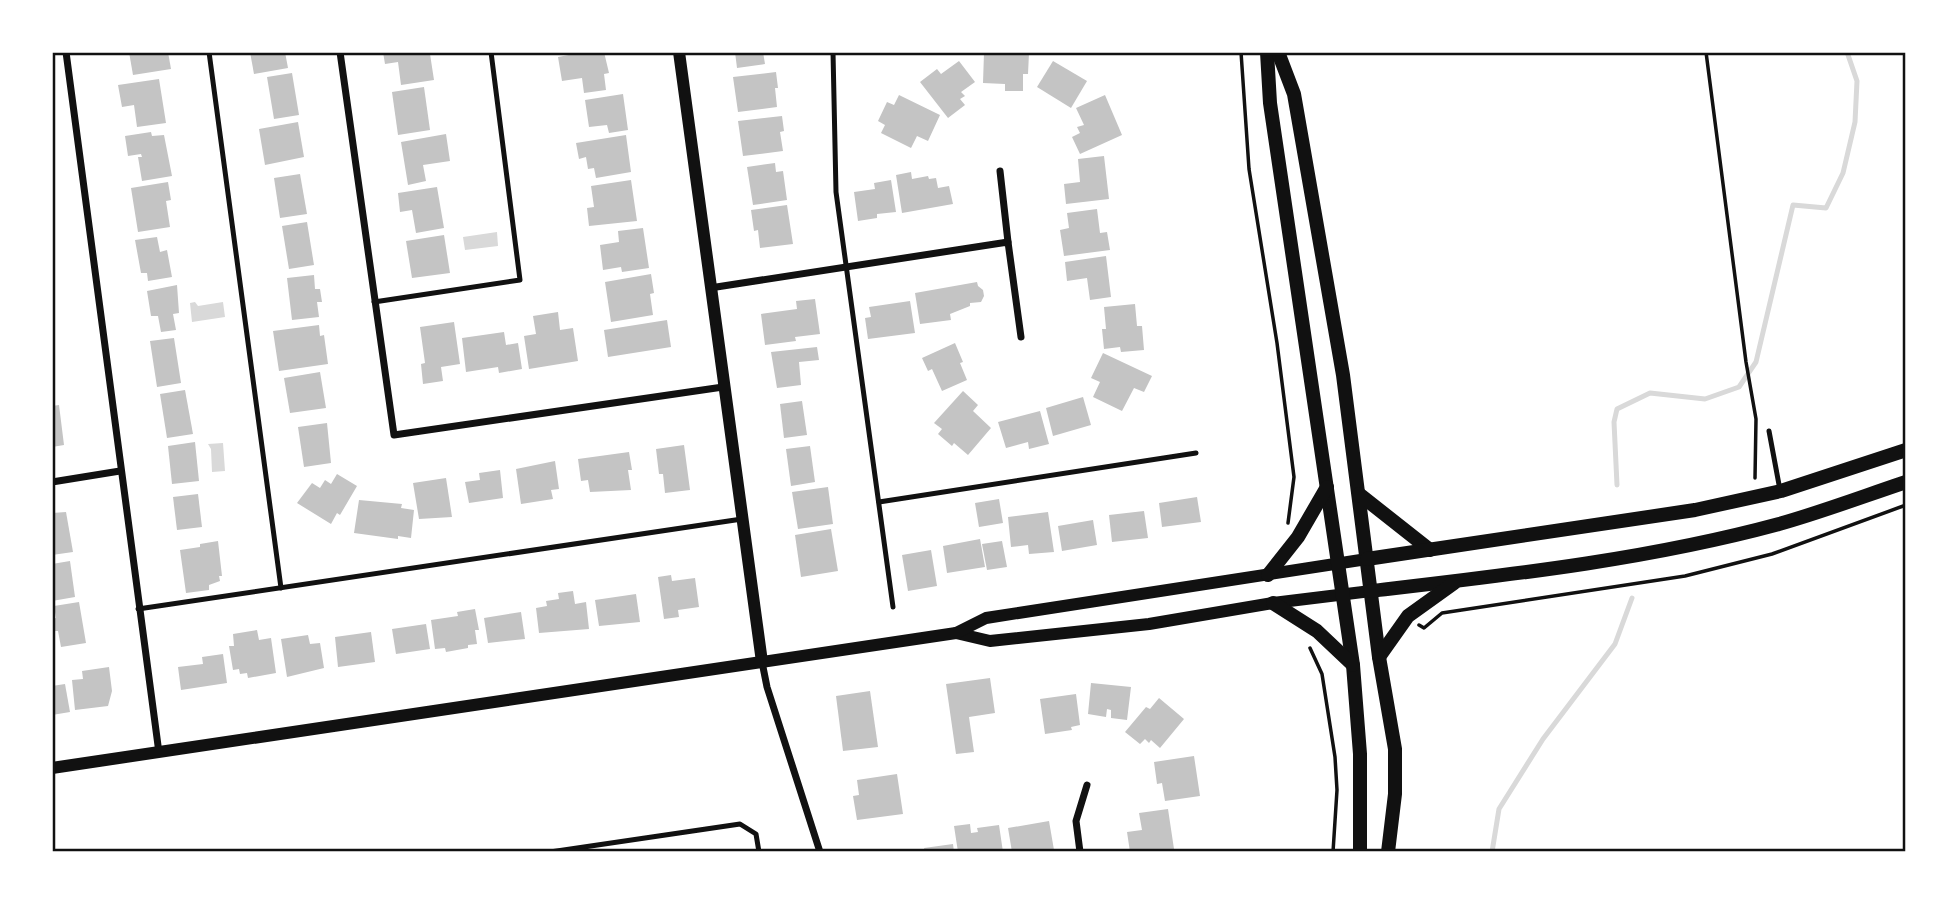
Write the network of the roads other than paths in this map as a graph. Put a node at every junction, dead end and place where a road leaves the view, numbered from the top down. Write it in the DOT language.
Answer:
graph roads {
  1 [pos="66,52"];
  2 [pos="209,52"];
  3 [pos="340,52"];
  4 [pos="491,52"];
  5 [pos="679,52"];
  6 [pos="833,52"];
  7 [pos="1267,52"];
  8 [pos="1278,52"];
  9 [pos="1000,171"];
  10 [pos="1008,242"];
  11 [pos="845,267"];
  12 [pos="710,288"];
  13 [pos="374,302"];
  14 [pos="1021,337"];
  15 [pos="723,387"];
  16 [pos="1769,431"];
  17 [pos="1906,450"];
  18 [pos="1196,453"];
  19 [pos="120,471"];
  20 [pos="52,482"];
  21 [pos="1906,482"];
  22 [pos="1327,487"];
  23 [pos="1781,491"];
  24 [pos="1359,494"];
  25 [pos="879,502"];
  26 [pos="743,519"];
  27 [pos="1430,550"];
  28 [pos="1367,559"];
  29 [pos="1338,564"];
  30 [pos="1268,575"];
  31 [pos="1455,582"];
  32 [pos="281,588"];
  33 [pos="1371,591"];
  34 [pos="1343,594"];
  35 [pos="1273,603"];
  36 [pos="893,607"];
  37 [pos="138,609"];
  38 [pos="957,634"];
  39 [pos="1379,657"];
  40 [pos="762,662"];
  41 [pos="1353,664"];
  42 [pos="159,753"];
  43 [pos="52,768"];
  44 [pos="1087,785"];
  45 [pos="551,852"];
  46 [pos="758,852"];
  47 [pos="820,852"];
  48 [pos="1080,852"];
  49 [pos="1360,852"];
  50 [pos="1388,852"];
  1 -- 19 [label="street"];
  2 -- 32 [label="lane"];
  3 -- 13 [label="street"];
  4 -- 13 [label="lane"];
  5 -- 12 [label="street"];
  6 -- 11 [label="lane"];
  7 -- 22 [label="main road"];
  8 -- 24 [label="main road"];
  9 -- 10 [label="street"];
  10 -- 11 [label="street"];
  10 -- 14 [label="street"];
  11 -- 12 [label="street"];
  11 -- 25 [label="lane"];
  12 -- 15 [label="street"];
  13 -- 15 [label="street"];
  15 -- 26 [label="street"];
  16 -- 23 [label="lane"];
  17 -- 23 [label="main road"];
  18 -- 25 [label="lane"];
  19 -- 20 [label="street"];
  19 -- 37 [label="street"];
  21 -- 31 [label="main road"];
  22 -- 29 [label="main road"];
  22 -- 30 [label="main road"];
  23 -- 27 [label="main road"];
  24 -- 27 [label="main road"];
  24 -- 28 [label="main road"];
  25 -- 36 [label="lane"];
  26 -- 32 [label="lane"];
  26 -- 40 [label="street"];
  27 -- 28 [label="main road"];
  28 -- 29 [label="street"];
  28 -- 33 [label="main road"];
  29 -- 30 [label="street"];
  29 -- 34 [label="main road"];
  30 -- 38 [label="street"];
  31 -- 33 [label="main road"];
  31 -- 39 [label="main road"];
  32 -- 37 [label="lane"];
  33 -- 34 [label="street"];
  33 -- 39 [label="main road"];
  34 -- 35 [label="street"];
  34 -- 41 [label="main road"];
  35 -- 38 [label="street"];
  35 -- 41 [label="main road"];
  37 -- 42 [label="street"];
  38 -- 40 [label="street"];
  39 -- 50 [label="main road"];
  40 -- 42 [label="street"];
  40 -- 47 [label="street"];
  41 -- 49 [label="main road"];
  42 -- 43 [label="street"];
  44 -- 48 [label="street"];
  45 -- 46 [label="lane"];
}
